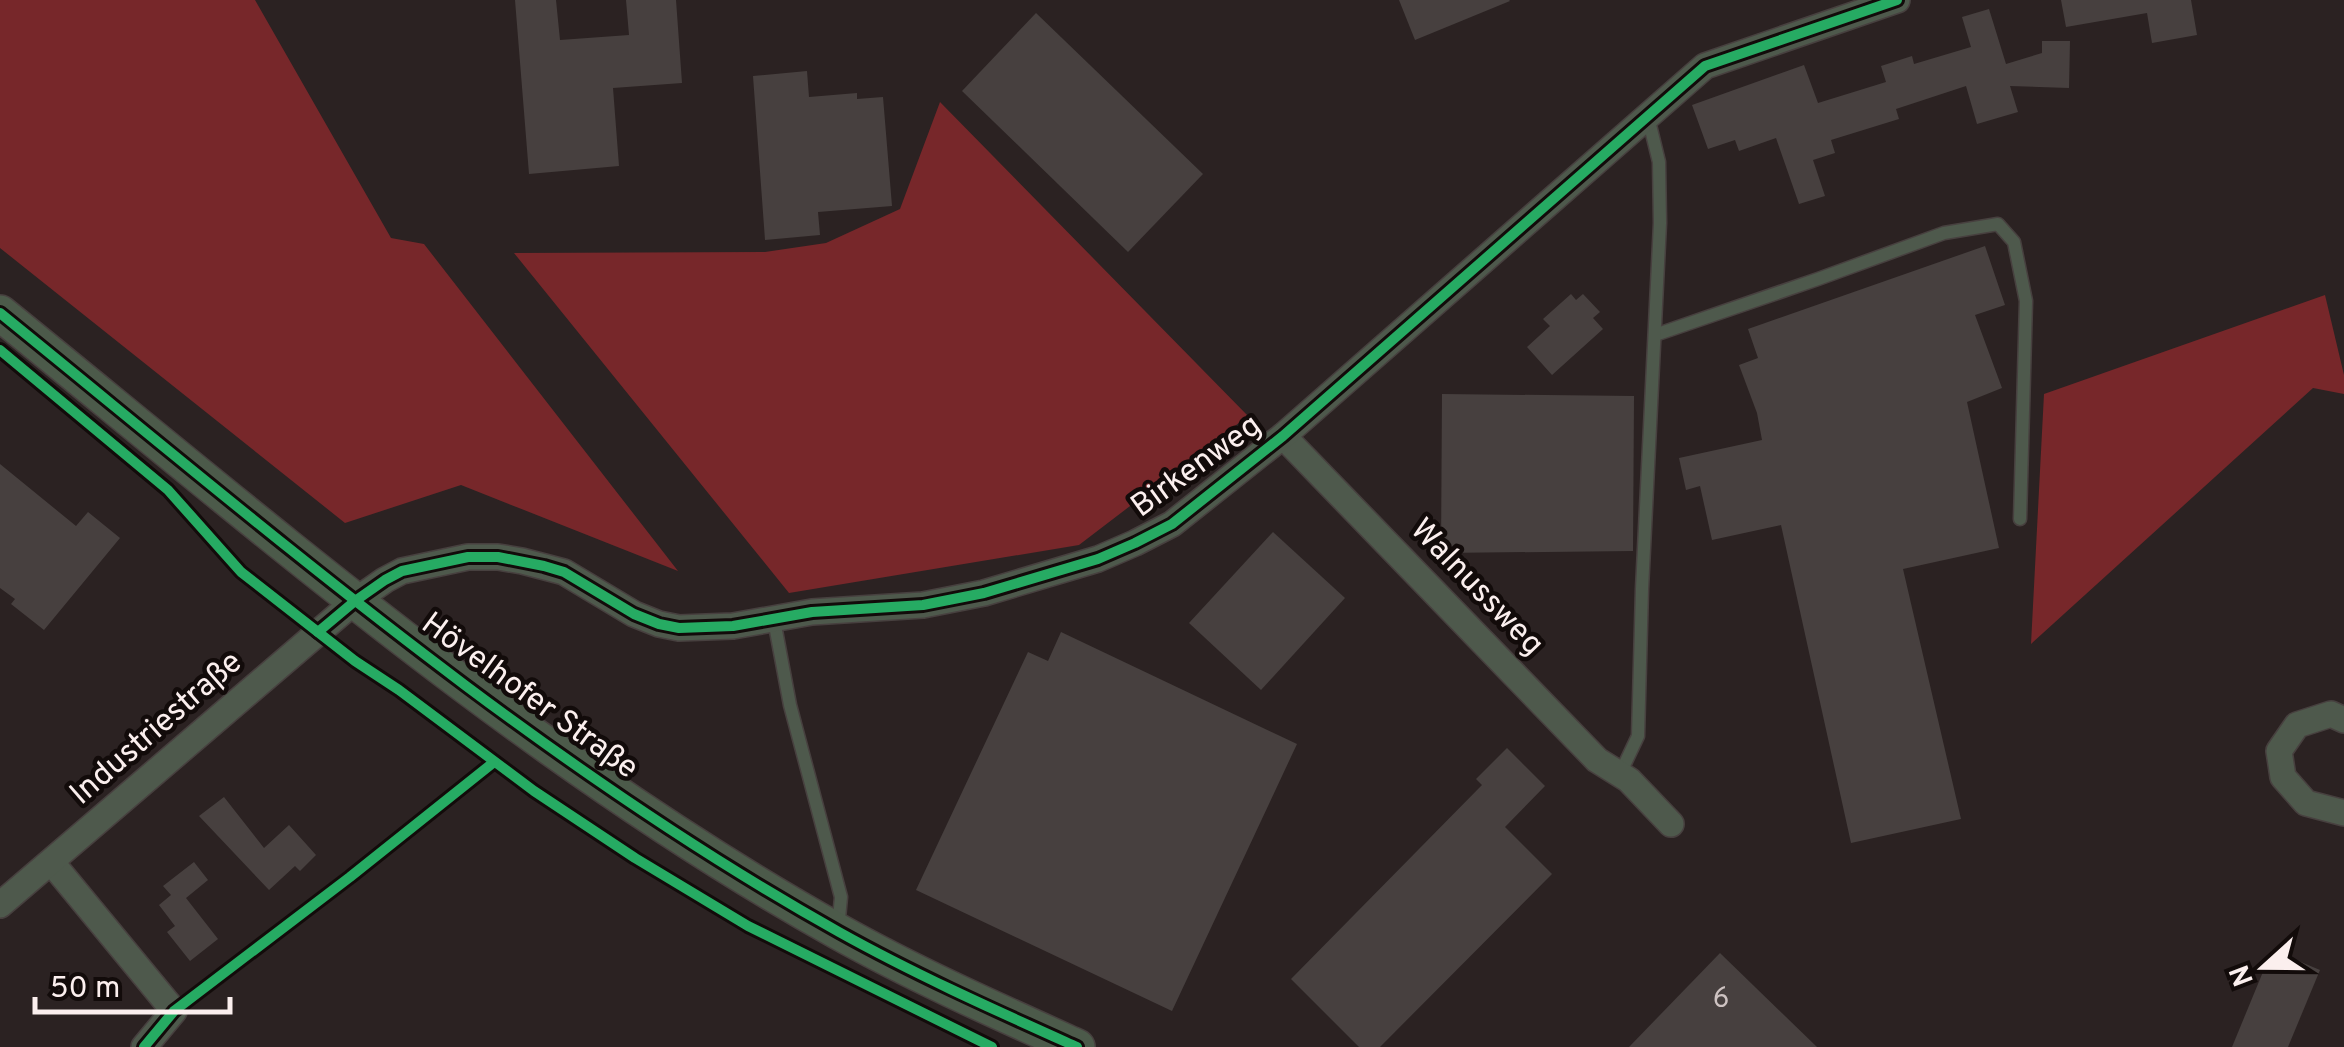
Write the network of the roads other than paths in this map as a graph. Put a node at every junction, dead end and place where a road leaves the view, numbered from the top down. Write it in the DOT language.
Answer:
graph roads {
  1 [pos="1897,0"];
  2 [pos="1647,115"];
  3 [pos="0,313"];
  4 [pos="1656,335"];
  5 [pos="1283,436"];
  6 [pos="2020,519"];
  7 [pos="355,601"];
  8 [pos="774,620"];
  9 [pos="2344,720"];
  10 [pos="1624,777"];
  11 [pos="2344,813"];
  12 [pos="1671,824"];
  13 [pos="52,863"];
  14 [pos="350,877"];
  15 [pos="0,906"];
  16 [pos="838,932"];
  17 [pos="174,1012"];
  18 [pos="144,1047"];
  19 [pos="1077,1047"];
  1 -- 2 [label="street, Birkenweg"];
  2 -- 4 [label="lane"];
  2 -- 5 [label="street, Birkenweg"];
  3 -- 7 [label="main road, Hövelhofer Straße"];
  4 -- 6 [label="lane"];
  4 -- 10 [label="lane"];
  5 -- 8 [label="street, Birkenweg"];
  5 -- 10 [label="street, Walnussweg"];
  7 -- 8 [label="street, Birkenweg"];
  7 -- 13 [label="street, Industriestraße"];
  7 -- 16 [label="main road, Hövelhofer Straße"];
  8 -- 16 [label="lane"];
  9 -- 11 [label="street"];
  10 -- 12 [label="street, Walnussweg"];
  13 -- 15 [label="street, Industriestraße"];
  13 -- 17 [label="street"];
  14 -- 17 [label="lane"];
  16 -- 19 [label="main road, Hövelhofer Straße"];
  17 -- 18 [label="street"];
}
